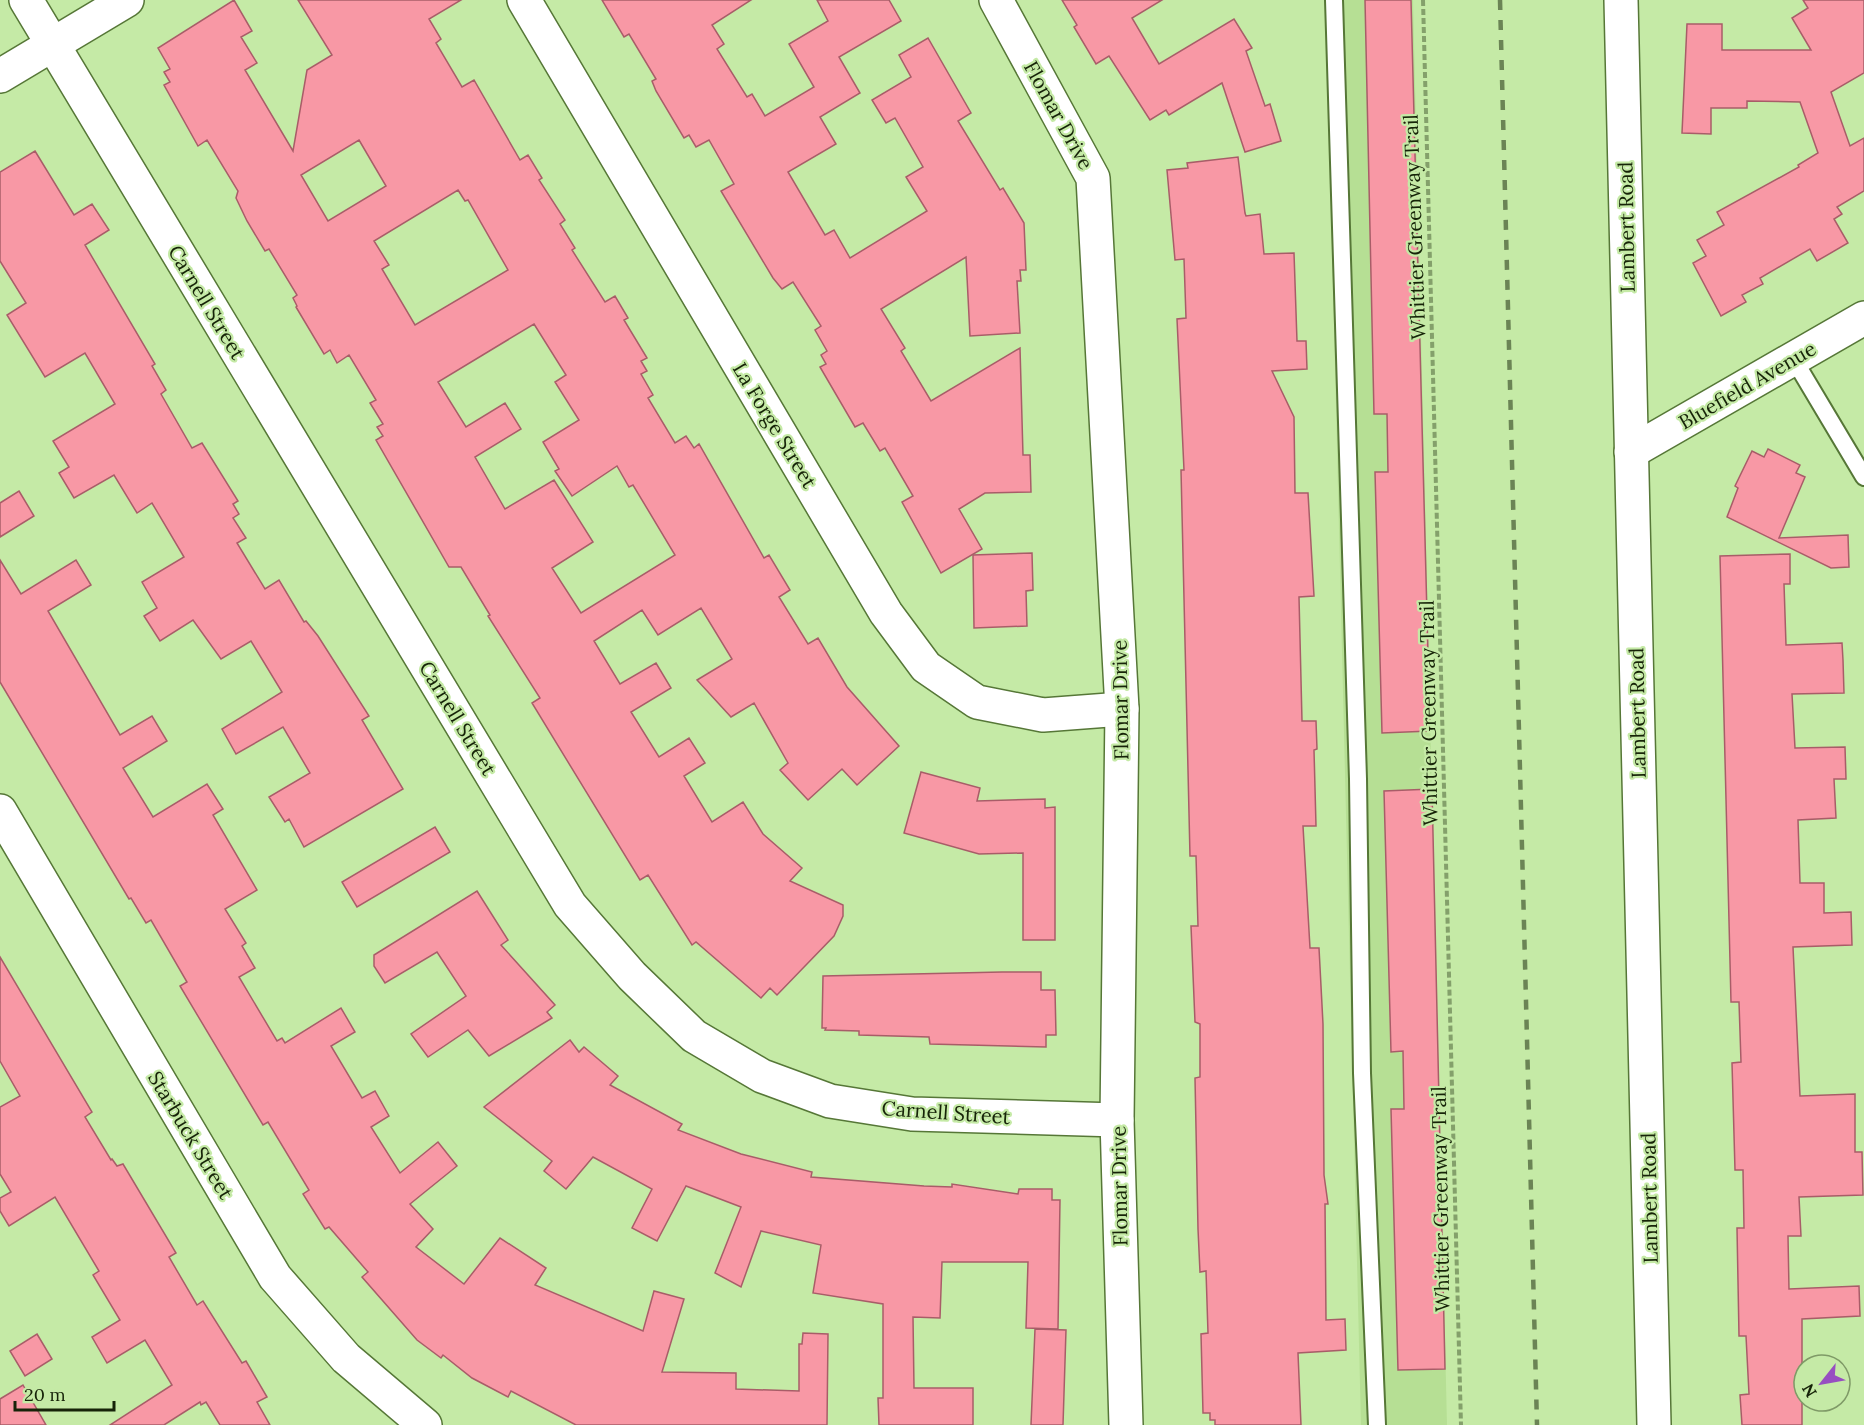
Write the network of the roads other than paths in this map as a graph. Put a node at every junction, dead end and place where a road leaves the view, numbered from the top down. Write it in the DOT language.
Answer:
graph roads {
  1 [pos="26,0"];
  2 [pos="127,0"];
  3 [pos="524,0"];
  4 [pos="996,0"];
  5 [pos="1334,0"];
  6 [pos="1621,0"];
  7 [pos="53,45"];
  8 [pos="0,76"];
  9 [pos="1864,318"];
  10 [pos="1793,358"];
  11 [pos="1631,452"];
  12 [pos="1864,477"];
  13 [pos="1122,709"];
  14 [pos="0,811"];
  15 [pos="1117,1120"];
  16 [pos="425,1425"];
  17 [pos="1126,1425"];
  18 [pos="1377,1425"];
  19 [pos="1654,1425"];
  1 -- 7 [label="street, Carnell Street"];
  2 -- 7 [label="street"];
  3 -- 13 [label="street, La Forge Street"];
  4 -- 13 [label="street, Flomar Drive"];
  5 -- 18 [label="lane"];
  6 -- 11 [label="street, Lambert Road"];
  7 -- 8 [label="street"];
  7 -- 15 [label="street, Carnell Street"];
  9 -- 10 [label="street, Bluefield Avenue"];
  10 -- 11 [label="street, Bluefield Avenue"];
  10 -- 12 [label="lane"];
  11 -- 19 [label="street, Lambert Road"];
  13 -- 15 [label="street, Flomar Drive"];
  14 -- 16 [label="street, Starbuck Street"];
  15 -- 17 [label="street, Flomar Drive"];
}
